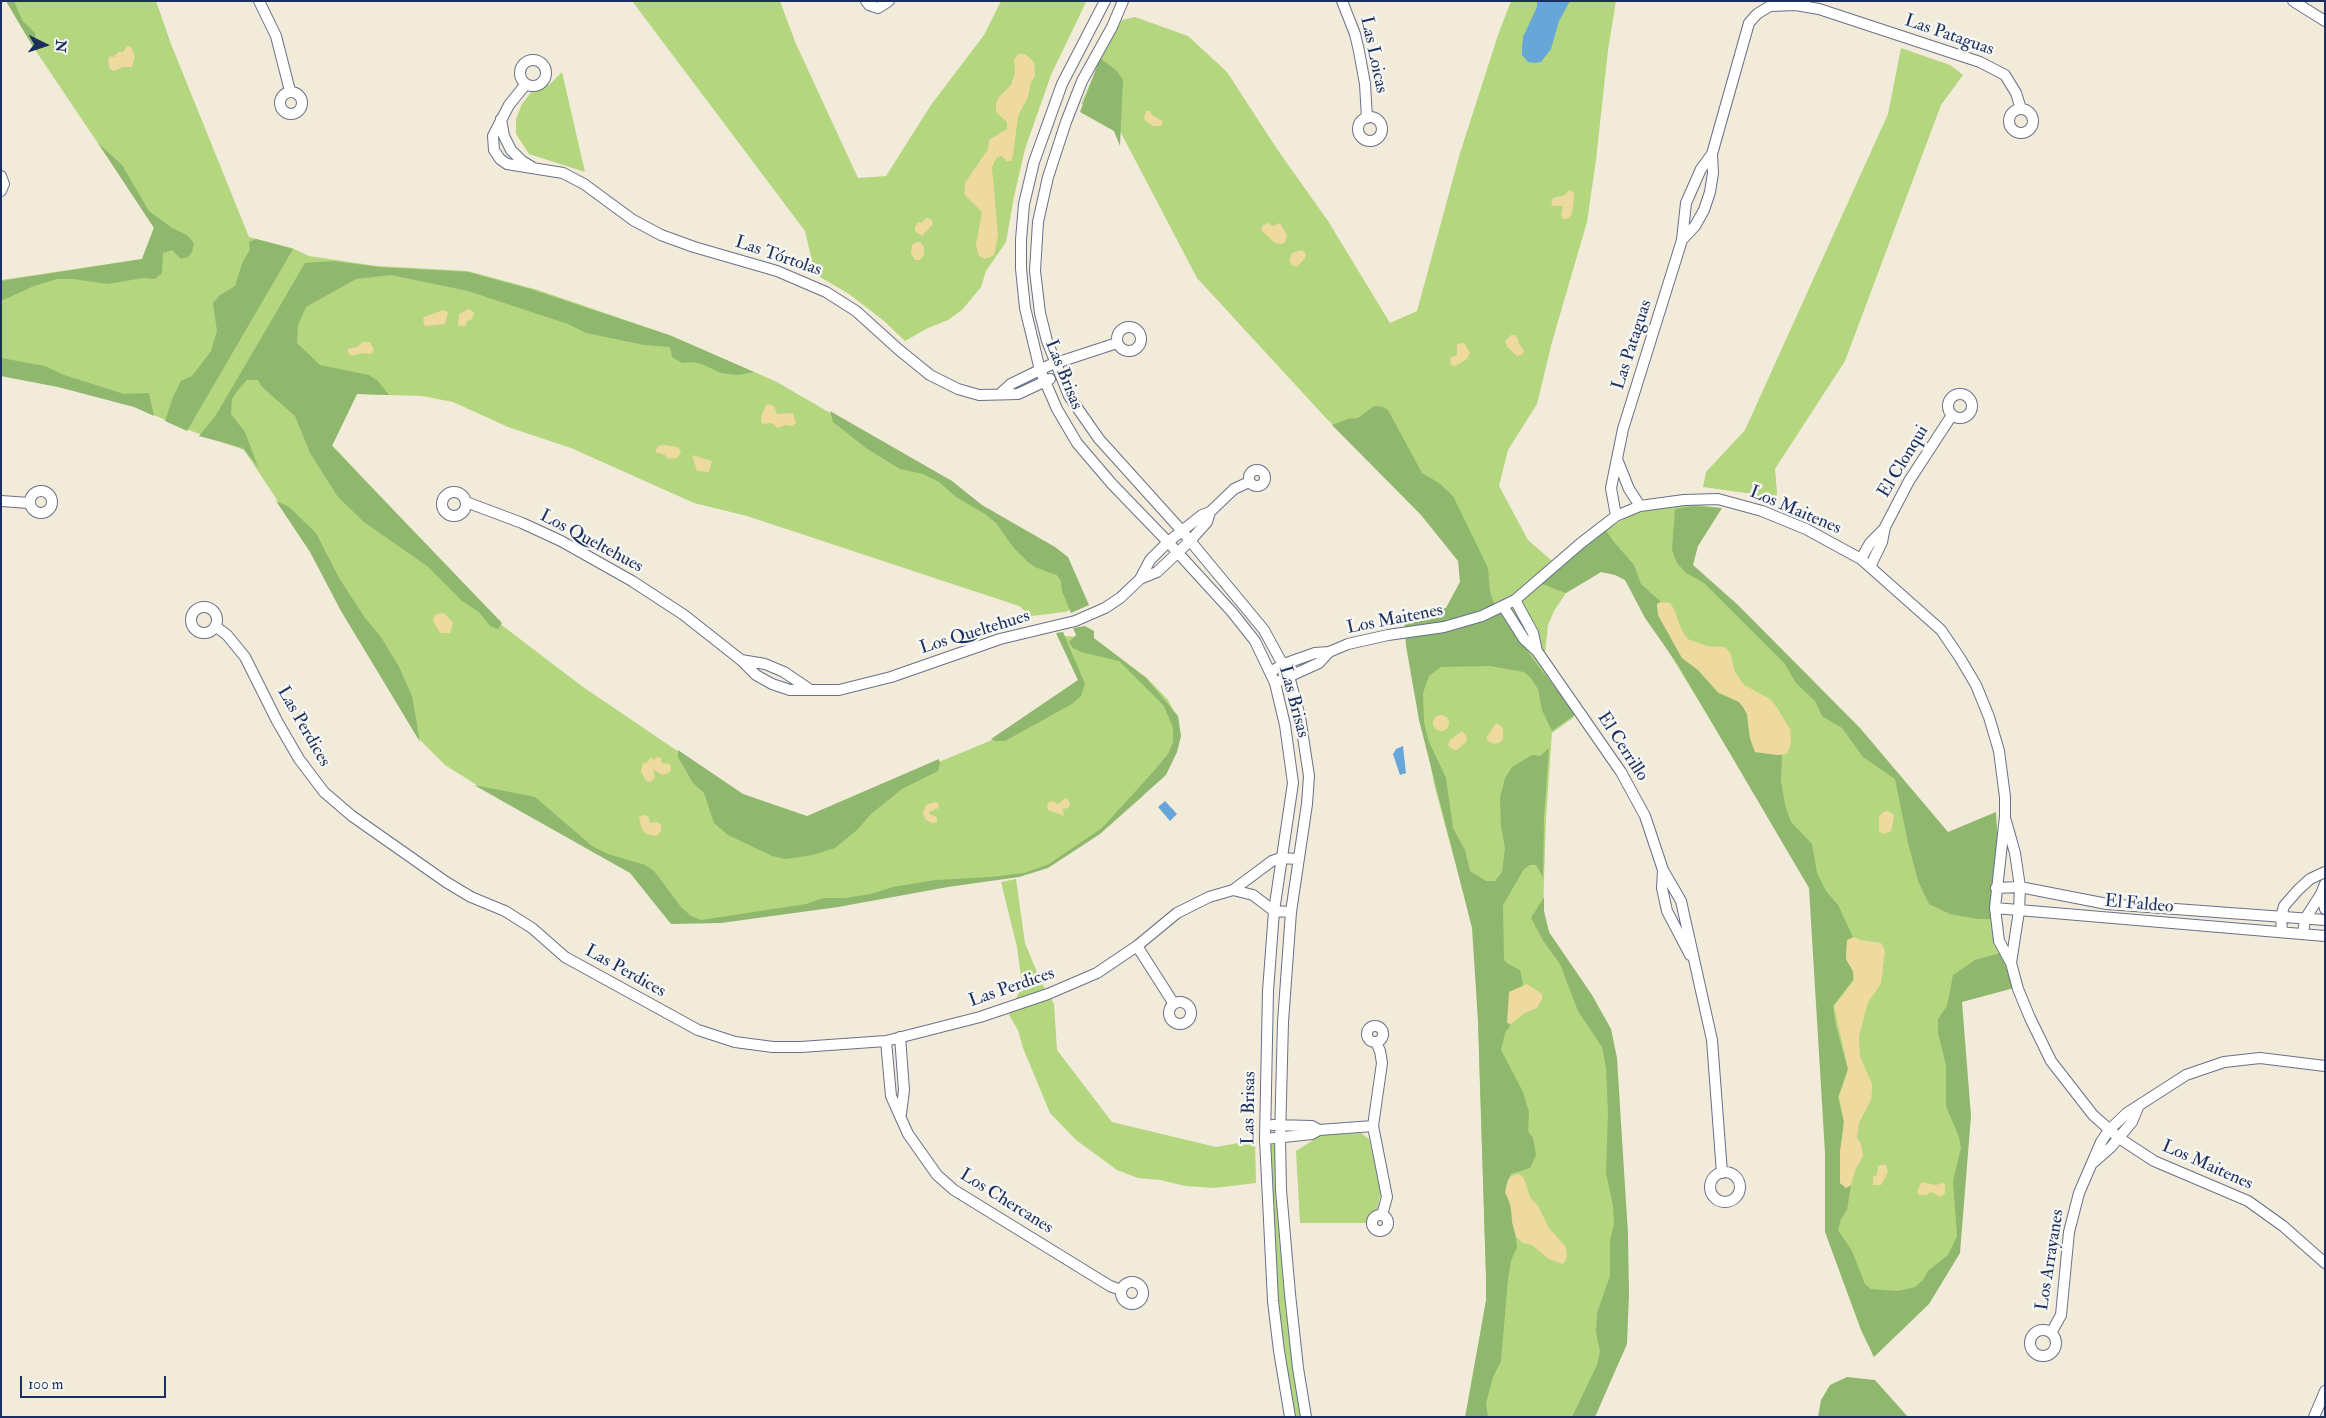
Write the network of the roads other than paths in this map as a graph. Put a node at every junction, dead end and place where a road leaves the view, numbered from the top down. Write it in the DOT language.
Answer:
graph roads {
  1 [pos="258,1"];
  2 [pos="866,1"];
  3 [pos="889,1"];
  4 [pos="1105,1"];
  5 [pos="1123,1"];
  6 [pos="1342,1"];
  7 [pos="2292,1"];
  8 [pos="1769,4"];
  9 [pos="2325,21"];
  10 [pos="526,84"];
  11 [pos="290,91"];
  12 [pos="2021,109"];
  13 [pos="1049,116"];
  14 [pos="1367,118"];
  15 [pos="501,119"];
  16 [pos="1066,122"];
  17 [pos="1712,154"];
  18 [pos="533,167"];
  19 [pos="1,176"];
  20 [pos="1,191"];
  21 [pos="1682,240"];
  22 [pos="1117,343"];
  23 [pos="1057,368"];
  24 [pos="1040,370"];
  25 [pos="1045,382"];
  26 [pos="1001,393"];
  27 [pos="1952,415"];
  28 [pos="1617,459"];
  29 [pos="1249,482"];
  30 [pos="1,501"];
  31 [pos="466,502"];
  32 [pos="29,503"];
  33 [pos="1640,506"];
  34 [pos="1210,512"];
  35 [pos="1616,516"];
  36 [pos="1886,527"];
  37 [pos="1182,530"];
  38 [pos="1190,541"];
  39 [pos="1168,542"];
  40 [pos="1178,552"];
  41 [pos="1861,559"];
  42 [pos="1870,567"];
  43 [pos="1140,579"];
  44 [pos="1515,600"];
  45 [pos="1503,606"];
  46 [pos="215,626"];
  47 [pos="1537,650"];
  48 [pos="1328,652"];
  49 [pos="741,660"];
  50 [pos="1284,664"];
  51 [pos="1270,672"];
  52 [pos="1289,676"];
  53 [pos="1275,684"];
  54 [pos="809,689"];
  55 [pos="2005,816"];
  56 [pos="1281,858"];
  57 [pos="1298,859"];
  58 [pos="1663,870"];
  59 [pos="2325,872"];
  60 [pos="2020,887"];
  61 [pos="1996,888"];
  62 [pos="2323,889"];
  63 [pos="1233,890"];
  64 [pos="1995,908"];
  65 [pos="2325,909"];
  66 [pos="1274,910"];
  67 [pos="2019,911"];
  68 [pos="1291,912"];
  69 [pos="2281,917"];
  70 [pos="2306,919"];
  71 [pos="2325,920"];
  72 [pos="2282,932"];
  73 [pos="2304,934"];
  74 [pos="2325,936"];
  75 [pos="1137,946"];
  76 [pos="1693,961"];
  77 [pos="2011,963"];
  78 [pos="1174,1004"];
  79 [pos="900,1037"];
  80 [pos="886,1041"];
  81 [pos="1376,1042"];
  82 [pos="2325,1066"];
  83 [pos="2139,1106"];
  84 [pos="901,1114"];
  85 [pos="1266,1125"];
  86 [pos="1280,1125"];
  87 [pos="1373,1126"];
  88 [pos="1318,1130"];
  89 [pos="2109,1130"];
  90 [pos="1280,1138"];
  91 [pos="2119,1138"];
  92 [pos="1265,1139"];
  93 [pos="2094,1162"];
  94 [pos="1722,1173"];
  95 [pos="1382,1215"];
  96 [pos="2325,1264"];
  97 [pos="1122,1290"];
  98 [pos="2051,1333"];
  99 [pos="2325,1391"];
  100 [pos="1290,1417"];
  101 [pos="1306,1417"];
  102 [pos="2314,1417"];
  1 -- 11 [label="street"];
  2 -- 3 [label="street"];
  4 -- 13 [label="street, Las Brisas"];
  5 -- 16 [label="street, Las Brisas"];
  6 -- 14 [label="street, Las Loicas"];
  7 -- 9 [label="street"];
  8 -- 12 [label="street, Las Pataguas"];
  8 -- 17 [label="street, Las Pataguas"];
  10 -- 15 [label="street, Las Tórtolas"];
  13 -- 16 [label="street"];
  13 -- 24 [label="street, Las Brisas"];
  15 -- 18 [label="street, Las Tórtolas"];
  15 -- 18 [label="street, Las Tórtolas"];
  16 -- 23 [label="street, Las Brisas"];
  17 -- 21 [label="street, Las Pataguas"];
  17 -- 21 [label="street, Las Pataguas"];
  18 -- 26 [label="street, Las Tórtolas"];
  19 -- 20 [label="street"];
  21 -- 28 [label="street, Las Pataguas"];
  22 -- 23 [label="street, Las Tórtolas"];
  23 -- 24 [label="street, Las Tórtolas"];
  23 -- 25 [label="street, Las Tórtolas"];
  23 -- 37 [label="street, Las Brisas"];
  24 -- 25 [label="street, Las Brisas"];
  24 -- 26 [label="street, Las Tórtolas"];
  25 -- 26 [label="street, Las Tórtolas"];
  25 -- 39 [label="street, Las Brisas"];
  27 -- 36 [label="street, El Clonqui"];
  28 -- 33 [label="street"];
  28 -- 35 [label="street, Las Pataguas"];
  29 -- 34 [label="street, Los Queltehues"];
  30 -- 32 [label="street"];
  31 -- 49 [label="street, Los Queltehues"];
  33 -- 35 [label="street, Los Maitenes"];
  33 -- 41 [label="street, Los Maitenes"];
  34 -- 37 [label="street, Los Queltehues"];
  34 -- 38 [label="street, Los Queltehues"];
  35 -- 44 [label="street, Los Maitenes"];
  36 -- 41 [label="street, El Clonqui"];
  36 -- 42 [label="street, El Clonqui"];
  37 -- 38 [label="street, Las Brisas"];
  37 -- 39 [label="street, Los Queltehues"];
  38 -- 40 [label="street, Los Queltehues"];
  38 -- 50 [label="street, Las Brisas"];
  39 -- 40 [label="street, Las Brisas"];
  39 -- 43 [label="street, Los Queltehues"];
  40 -- 43 [label="street, Los Queltehues"];
  40 -- 51 [label="street, Las Brisas"];
  41 -- 42 [label="street, Los Maitenes"];
  42 -- 55 [label="street, Los Maitenes"];
  43 -- 54 [label="street, Los Queltehues"];
  44 -- 45 [label="street, Los Maitenes"];
  44 -- 47 [label="street, El Cerrillo"];
  45 -- 47 [label="street, El Cerrillo"];
  45 -- 48 [label="street, Los Maitenes"];
  46 -- 80 [label="street, Las Perdices"];
  47 -- 58 [label="street, El Cerrillo"];
  48 -- 50 [label="street, Los Maitenes"];
  48 -- 52 [label="street, Los Maitenes"];
  49 -- 54 [label="street, Los Queltehues"];
  49 -- 54 [label="street, Los Queltehues"];
  50 -- 51 [label="street, Los Maitenes"];
  50 -- 52 [label="street, Las Brisas"];
  51 -- 53 [label="street, Las Brisas"];
  52 -- 53 [label="street, Los Maitenes"];
  52 -- 57 [label="street, Las Brisas"];
  53 -- 56 [label="street, Las Brisas"];
  55 -- 60 [label="street, Los Maitenes"];
  55 -- 61 [label="street, Los Maitenes"];
  56 -- 57 [label="street"];
  56 -- 63 [label="street, Las Perdices"];
  56 -- 66 [label="street, Las Brisas"];
  57 -- 68 [label="street, Las Brisas"];
  58 -- 76 [label="street, El Cerrillo"];
  58 -- 76 [label="street, El Cerrillo"];
  59 -- 69 [label="street"];
  60 -- 61 [label="street, El Faldeo"];
  60 -- 67 [label="street, Los Maitenes"];
  60 -- 69 [label="street, El Faldeo"];
  61 -- 64 [label="street, Los Maitenes"];
  62 -- 65 [label="street"];
  62 -- 70 [label="street"];
  63 -- 66 [label="street"];
  63 -- 75 [label="street, Las Perdices"];
  64 -- 67 [label="street, El Faldeo"];
  64 -- 77 [label="street, Los Maitenes"];
  66 -- 68 [label="street"];
  66 -- 85 [label="street, Las Brisas"];
  67 -- 72 [label="street, El Faldeo"];
  67 -- 77 [label="street, Los Maitenes"];
  68 -- 86 [label="street, Las Brisas"];
  69 -- 70 [label="street, El Faldeo"];
  69 -- 72 [label="street"];
  70 -- 71 [label="street, El Faldeo"];
  70 -- 73 [label="street"];
  72 -- 73 [label="street, El Faldeo"];
  73 -- 74 [label="street, El Faldeo"];
  75 -- 78 [label="street"];
  75 -- 79 [label="street, Las Perdices"];
  76 -- 94 [label="street, El Cerrillo"];
  77 -- 89 [label="street, Los Maitenes"];
  79 -- 80 [label="street, Las Perdices"];
  79 -- 84 [label="street, Los Chercanes"];
  80 -- 84 [label="street, Los Chercanes"];
  81 -- 87 [label="street"];
  82 -- 83 [label="street, Los Arrayanes"];
  83 -- 89 [label="street, Los Arrayanes"];
  83 -- 91 [label="street, Los Arrayanes"];
  84 -- 97 [label="street, Los Chercanes"];
  85 -- 86 [label="street"];
  85 -- 92 [label="street, Las Brisas"];
  86 -- 88 [label="street"];
  86 -- 90 [label="street, Las Brisas"];
  87 -- 88 [label="street"];
  87 -- 95 [label="street"];
  88 -- 90 [label="street"];
  89 -- 91 [label="street, Los Maitenes"];
  89 -- 93 [label="street, Los Arrayanes"];
  90 -- 92 [label="street"];
  90 -- 101 [label="street, Las Brisas"];
  91 -- 93 [label="street, Los Arrayanes"];
  91 -- 96 [label="street, Los Maitenes"];
  92 -- 100 [label="street, Las Brisas"];
  93 -- 98 [label="street, Los Arrayanes"];
  99 -- 102 [label="street"];
}
